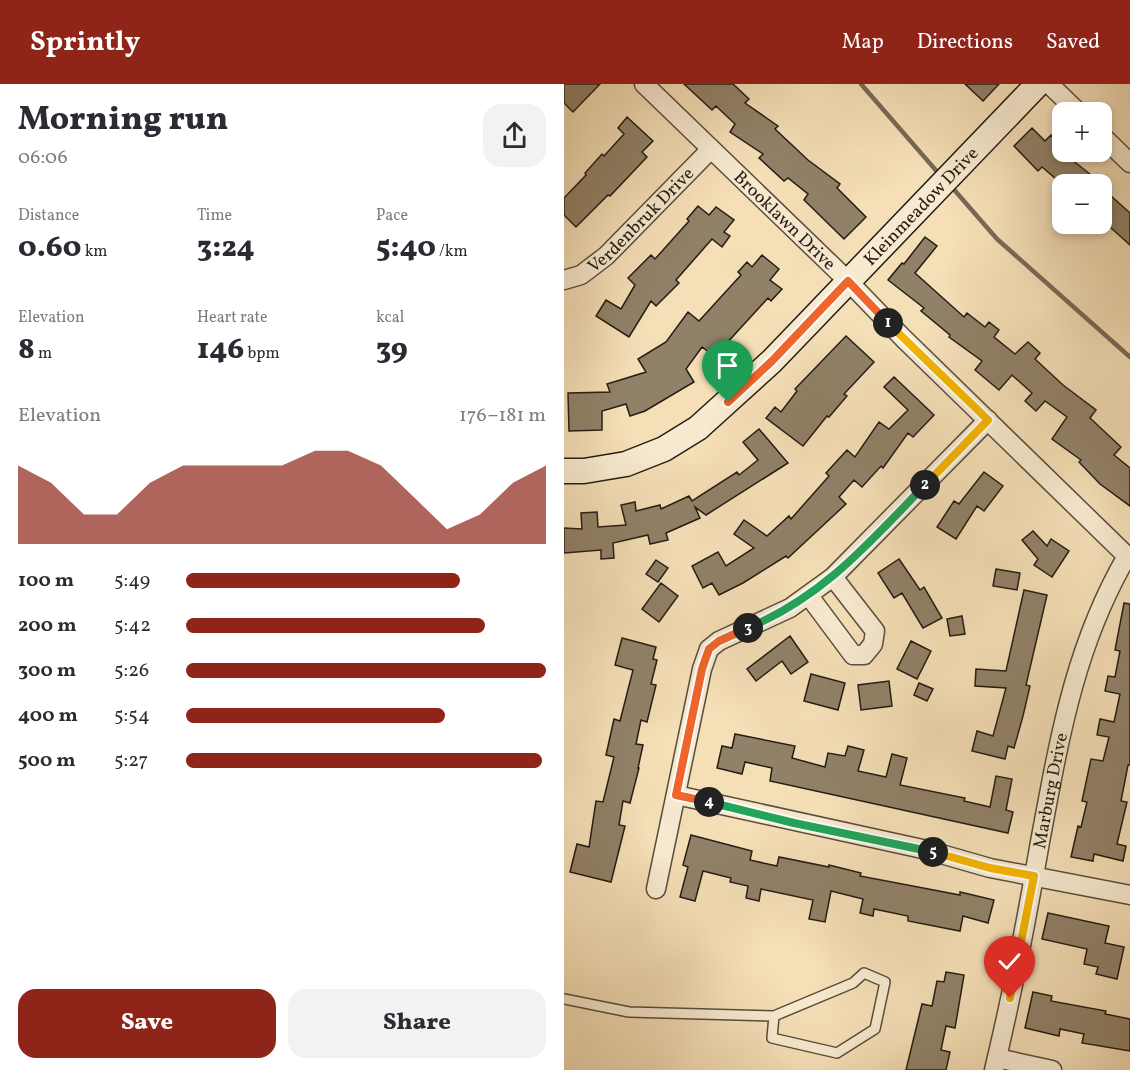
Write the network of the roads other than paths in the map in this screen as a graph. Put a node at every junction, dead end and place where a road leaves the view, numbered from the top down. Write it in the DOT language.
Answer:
graph roads {
  1 [pos="644,84"];
  2 [pos="1038,84"];
  3 [pos="1049,84"];
  4 [pos="1068,102"];
  5 [pos="1112,146"];
  6 [pos="711,149"];
  7 [pos="1130,163"];
  8 [pos="564,280"];
  9 [pos="848,281"];
  10 [pos="988,420"];
  11 [pos="564,471"];
  12 [pos="1128,558"];
  13 [pos="833,577"];
  14 [pos="810,596"];
  15 [pos="676,795"];
  16 [pos="1034,876"];
  17 [pos="656,890"];
  18 [pos="1130,895"];
  19 [pos="564,999"];
  20 [pos="774,1016"];
  21 [pos="996,1064"];
  22 [pos="1052,1070"];
  1 -- 6 [label="street, Brooklawn Drive"];
  2 -- 9 [label="street, Kleinmeadow Drive"];
  3 -- 4 [label="street"];
  5 -- 7 [label="street"];
  6 -- 8 [label="street, Verdenbruk Drive"];
  6 -- 9 [label="street, Brooklawn Drive"];
  9 -- 10 [label="street, Brooklawn Drive"];
  9 -- 11 [label="street, Kleinmeadow Drive"];
  10 -- 12 [label="street, Brooklawn Drive"];
  10 -- 13 [label="street"];
  12 -- 16 [label="street, Marburg Drive"];
  13 -- 14 [label="street"];
  13 -- 14 [label="street"];
  14 -- 15 [label="street"];
  15 -- 16 [label="street"];
  15 -- 17 [label="street"];
  16 -- 18 [label="street"];
  16 -- 21 [label="street, Marburg Drive"];
  19 -- 20 [label="lane"];
  20 -- 20 [label="lane"];
  21 -- 22 [label="street"];
}
